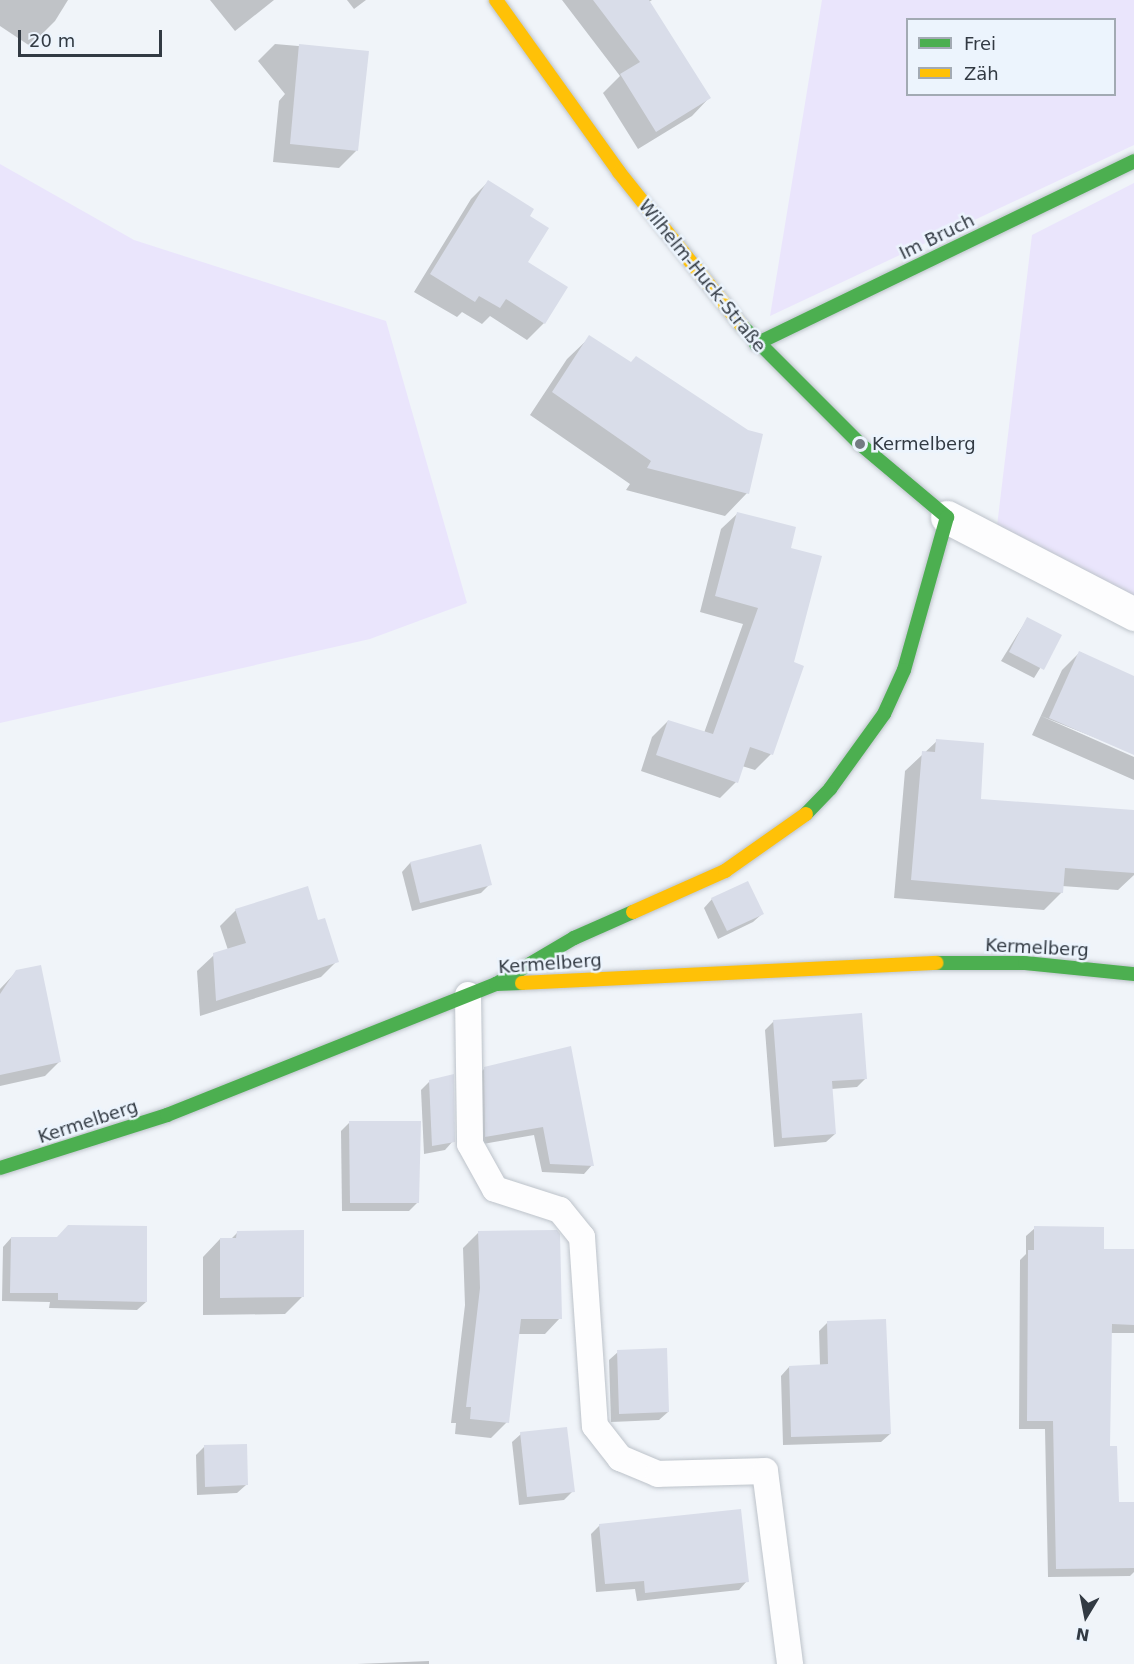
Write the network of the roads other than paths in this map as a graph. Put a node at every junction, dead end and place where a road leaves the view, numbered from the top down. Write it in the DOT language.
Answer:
graph roads {
  1 [pos="496,0"];
  2 [pos="1134,161"];
  3 [pos="756,345"];
  4 [pos="947,517"];
  5 [pos="1134,614"];
  6 [pos="1134,974"];
  7 [pos="496,984"];
  8 [pos="468,995"];
  9 [pos="0,1168"];
  10 [pos="790,1664"];
  1 -- 3 [label="street, Wilhelm-Huck-Straße"];
  2 -- 3 [label="street, Im Bruch"];
  3 -- 4 [label="street, Wilhelm-Huck-Straße"];
  4 -- 5 [label="street, Wilhelm-Huck-Straße"];
  4 -- 7 [label="street"];
  6 -- 7 [label="street, Kermelberg"];
  7 -- 8 [label="street, Kermelberg"];
  8 -- 9 [label="street, Kermelberg"];
  8 -- 10 [label="lane"];
}
